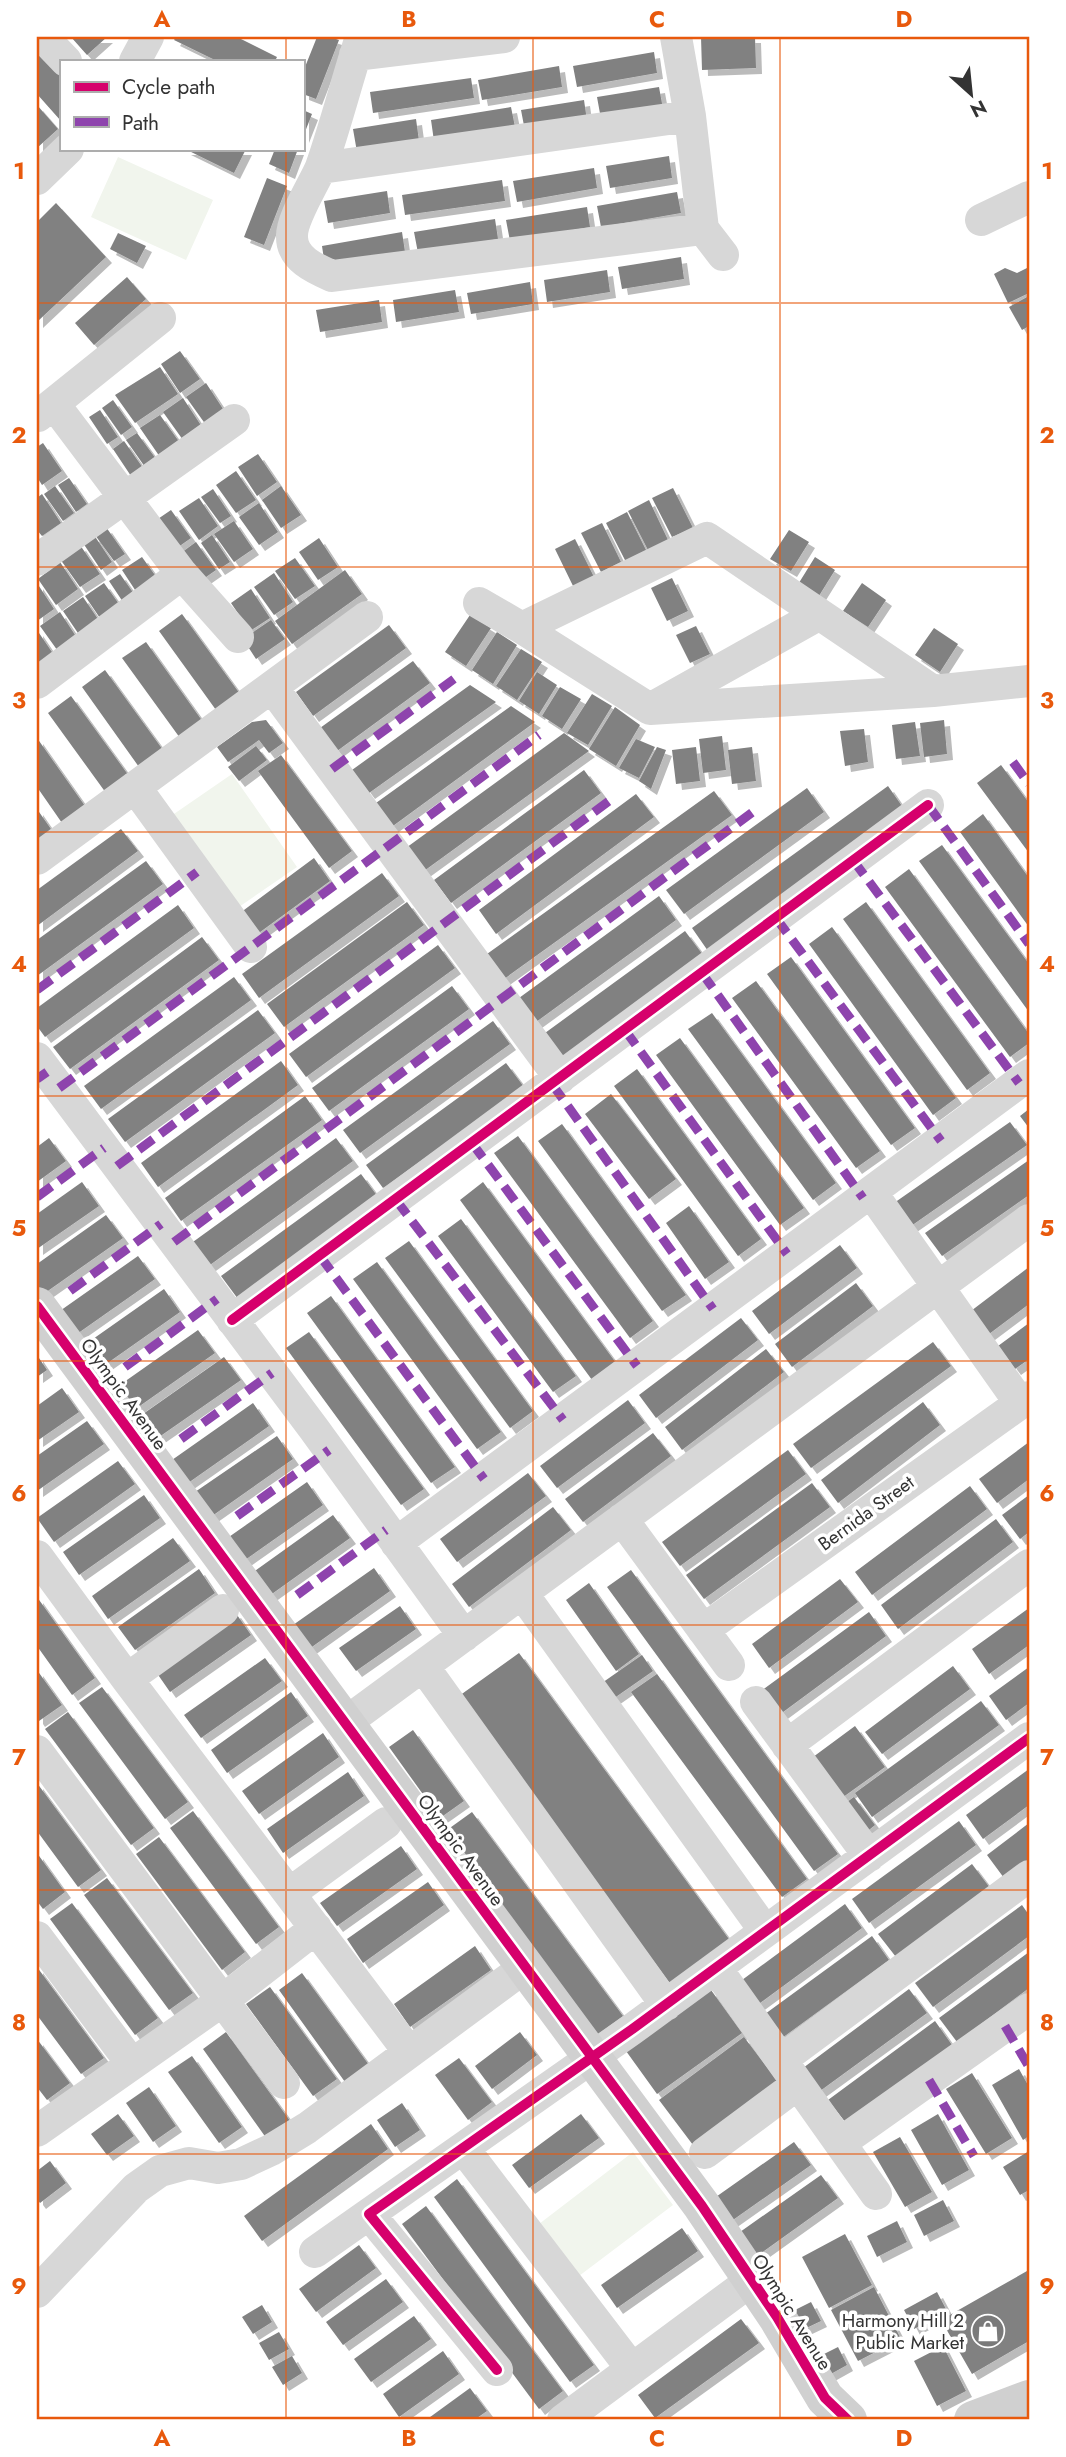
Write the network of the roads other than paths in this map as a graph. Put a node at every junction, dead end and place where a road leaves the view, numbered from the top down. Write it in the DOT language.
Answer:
graph roads {
  1 [pos="43,37"];
  2 [pos="148,37"];
  3 [pos="504,37"];
  4 [pos="676,37"];
  5 [pos="358,46"];
  6 [pos="65,60"];
  7 [pos="136,60"];
  8 [pos="690,116"];
  9 [pos="67,150"];
  10 [pos="320,168"];
  11 [pos="37,179"];
  12 [pos="1029,197"];
  13 [pos="981,219"];
  14 [pos="703,229"];
  15 [pos="723,255"];
  16 [pos="160,318"];
  17 [pos="45,411"];
  18 [pos="234,421"];
  19 [pos="125,498"];
  20 [pos="37,561"];
  21 [pos="182,574"];
  22 [pos="479,603"];
  23 [pos="818,615"];
  24 [pos="367,617"];
  25 [pos="522,628"];
  26 [pos="238,636"];
  27 [pos="1029,681"];
  28 [pos="37,683"];
  29 [pos="272,687"];
  30 [pos="933,691"];
  31 [pos="650,709"];
  32 [pos="135,787"];
  33 [pos="928,805"];
  34 [pos="37,859"];
  35 [pos="251,947"];
  36 [pos="37,1058"];
  37 [pos="1029,1075"];
  38 [pos="560,1078"];
  39 [pos="871,1192"];
  40 [pos="1029,1220"];
  41 [pos="939,1286"];
  42 [pos="37,1306"];
  43 [pos="232,1320"];
  44 [pos="1025,1400"];
  45 [pos="622,1519"];
  46 [pos="396,1544"];
  47 [pos="37,1556"];
  48 [pos="1029,1565"];
  49 [pos="522,1593"];
  50 [pos="223,1609"];
  51 [pos="704,1630"];
  52 [pos="464,1636"];
  53 [pos="729,1665"];
  54 [pos="423,1666"];
  55 [pos="127,1679"];
  56 [pos="756,1702"];
  57 [pos="345,1723"];
  58 [pos="1029,1738"];
  59 [pos="787,1745"];
  60 [pos="37,1751"];
  61 [pos="386,1823"];
  62 [pos="869,1856"];
  63 [pos="1029,1876"];
  64 [pos="290,1894"];
  65 [pos="316,1928"];
  66 [pos="765,1931"];
  67 [pos="37,1937"];
  68 [pos="526,1967"];
  69 [pos="716,1968"];
  70 [pos="222,2001"];
  71 [pos="666,2005"];
  72 [pos="1029,2009"];
  73 [pos="409,2052"];
  74 [pos="593,2058"];
  75 [pos="132,2064"];
  76 [pos="790,2072"];
  77 [pos="284,2084"];
  78 [pos="41,2119"];
  79 [pos="840,2143"];
  80 [pos="464,2149"];
  81 [pos="705,2153"];
  82 [pos="876,2194"];
  83 [pos="369,2214"];
  84 [pos="315,2252"];
  85 [pos="752,2280"];
  86 [pos="37,2292"];
  87 [pos="632,2369"];
  88 [pos="497,2370"];
  89 [pos="1029,2399"];
  90 [pos="563,2420"];
  91 [pos="848,2420"];
  92 [pos="973,2420"];
  1 -- 6 [label="street"];
  2 -- 7 [label="street"];
  3 -- 5 [label="street"];
  4 -- 8 [label="street"];
  5 -- 10 [label="street"];
  8 -- 10 [label="street"];
  8 -- 14 [label="street"];
  9 -- 11 [label="street"];
  10 -- 14 [label="street"];
  12 -- 13 [label="street"];
  14 -- 15 [label="street"];
  16 -- 17 [label="street"];
  17 -- 19 [label="street"];
  18 -- 19 [label="street"];
  19 -- 20 [label="street"];
  19 -- 21 [label="street"];
  21 -- 26 [label="street"];
  21 -- 28 [label="street"];
  22 -- 25 [label="street"];
  23 -- 25 [label="street"];
  23 -- 30 [label="street"];
  23 -- 31 [label="street"];
  24 -- 29 [label="street"];
  25 -- 31 [label="street"];
  27 -- 30 [label="street"];
  29 -- 32 [label="street"];
  29 -- 38 [label="street"];
  30 -- 31 [label="street"];
  32 -- 34 [label="street"];
  32 -- 35 [label="street"];
  33 -- 38 [label="street"];
  36 -- 43 [label="street"];
  37 -- 39 [label="street"];
  38 -- 43 [label="street"];
  39 -- 41 [label="street"];
  39 -- 46 [label="street"];
  40 -- 41 [label="street"];
  41 -- 44 [label="street"];
  41 -- 45 [label="street"];
  42 -- 57 [label="street, Olympic Avenue"];
  43 -- 46 [label="street"];
  44 -- 51 [label="street, Bernida Street"];
  45 -- 49 [label="street"];
  45 -- 51 [label="street"];
  46 -- 52 [label="street"];
  47 -- 55 [label="street"];
  48 -- 59 [label="street"];
  49 -- 52 [label="street"];
  49 -- 66 [label="street"];
  50 -- 55 [label="street"];
  51 -- 53 [label="street"];
  52 -- 54 [label="street"];
  54 -- 57 [label="street"];
  54 -- 71 [label="street"];
  55 -- 64 [label="street"];
  56 -- 59 [label="street"];
  57 -- 68 [label="street, Olympic Avenue"];
  58 -- 62 [label="street"];
  59 -- 62 [label="street"];
  60 -- 70 [label="street"];
  61 -- 64 [label="street"];
  62 -- 66 [label="street"];
  63 -- 76 [label="street"];
  64 -- 65 [label="street"];
  65 -- 70 [label="street"];
  65 -- 73 [label="street"];
  66 -- 69 [label="street"];
  67 -- 75 [label="street"];
  68 -- 73 [label="street"];
  68 -- 74 [label="street, Olympic Avenue"];
  69 -- 71 [label="street"];
  69 -- 76 [label="street"];
  70 -- 75 [label="street"];
  70 -- 77 [label="street"];
  71 -- 74 [label="street"];
  72 -- 79 [label="street"];
  73 -- 86 [label="street"];
  74 -- 80 [label="street"];
  74 -- 85 [label="street, Olympic Avenue"];
  75 -- 78 [label="street"];
  76 -- 79 [label="street"];
  76 -- 81 [label="street"];
  79 -- 82 [label="street"];
  80 -- 83 [label="street"];
  80 -- 87 [label="street"];
  83 -- 84 [label="street"];
  83 -- 88 [label="street"];
  85 -- 87 [label="street"];
  85 -- 91 [label="street, Olympic Avenue"];
  87 -- 90 [label="street"];
  89 -- 92 [label="street"];
}
